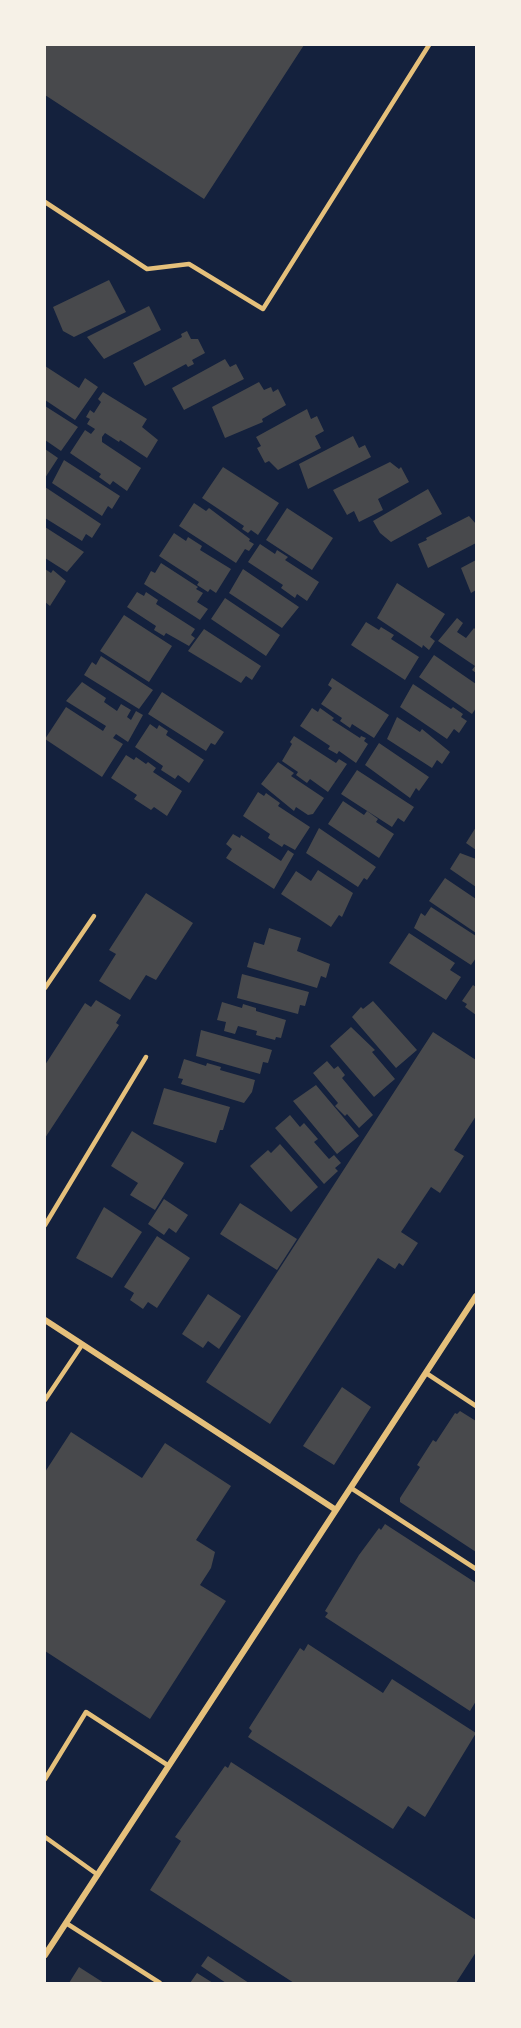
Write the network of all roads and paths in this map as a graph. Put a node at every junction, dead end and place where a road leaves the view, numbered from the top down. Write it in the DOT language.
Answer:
graph roads {
  1 [pos="429,45"];
  2 [pos="45,202"];
  3 [pos="94,916"];
  4 [pos="45,988"];
  5 [pos="146,1057"];
  6 [pos="45,1226"];
  7 [pos="476,1296"];
  8 [pos="45,1320"];
  9 [pos="82,1345"];
  10 [pos="426,1373"];
  11 [pos="45,1400"];
  12 [pos="476,1406"];
  13 [pos="351,1488"];
  14 [pos="336,1510"];
  15 [pos="476,1569"];
  16 [pos="169,1766"];
  17 [pos="45,1779"];
  18 [pos="45,1837"];
  19 [pos="98,1875"];
  20 [pos="66,1923"];
  21 [pos="45,1955"];
  22 [pos="160,1983"];
  1 -- 2 [label="lane"];
  3 -- 4 [label="lane"];
  5 -- 6 [label="lane"];
  7 -- 10 [label="street"];
  8 -- 9 [label="street"];
  9 -- 11 [label="lane"];
  9 -- 14 [label="street"];
  10 -- 12 [label="lane"];
  10 -- 13 [label="street"];
  13 -- 14 [label="street"];
  13 -- 15 [label="lane"];
  14 -- 16 [label="street"];
  16 -- 17 [label="lane"];
  16 -- 19 [label="street"];
  18 -- 19 [label="lane"];
  19 -- 20 [label="street"];
  20 -- 21 [label="street"];
  20 -- 22 [label="lane"];
}
